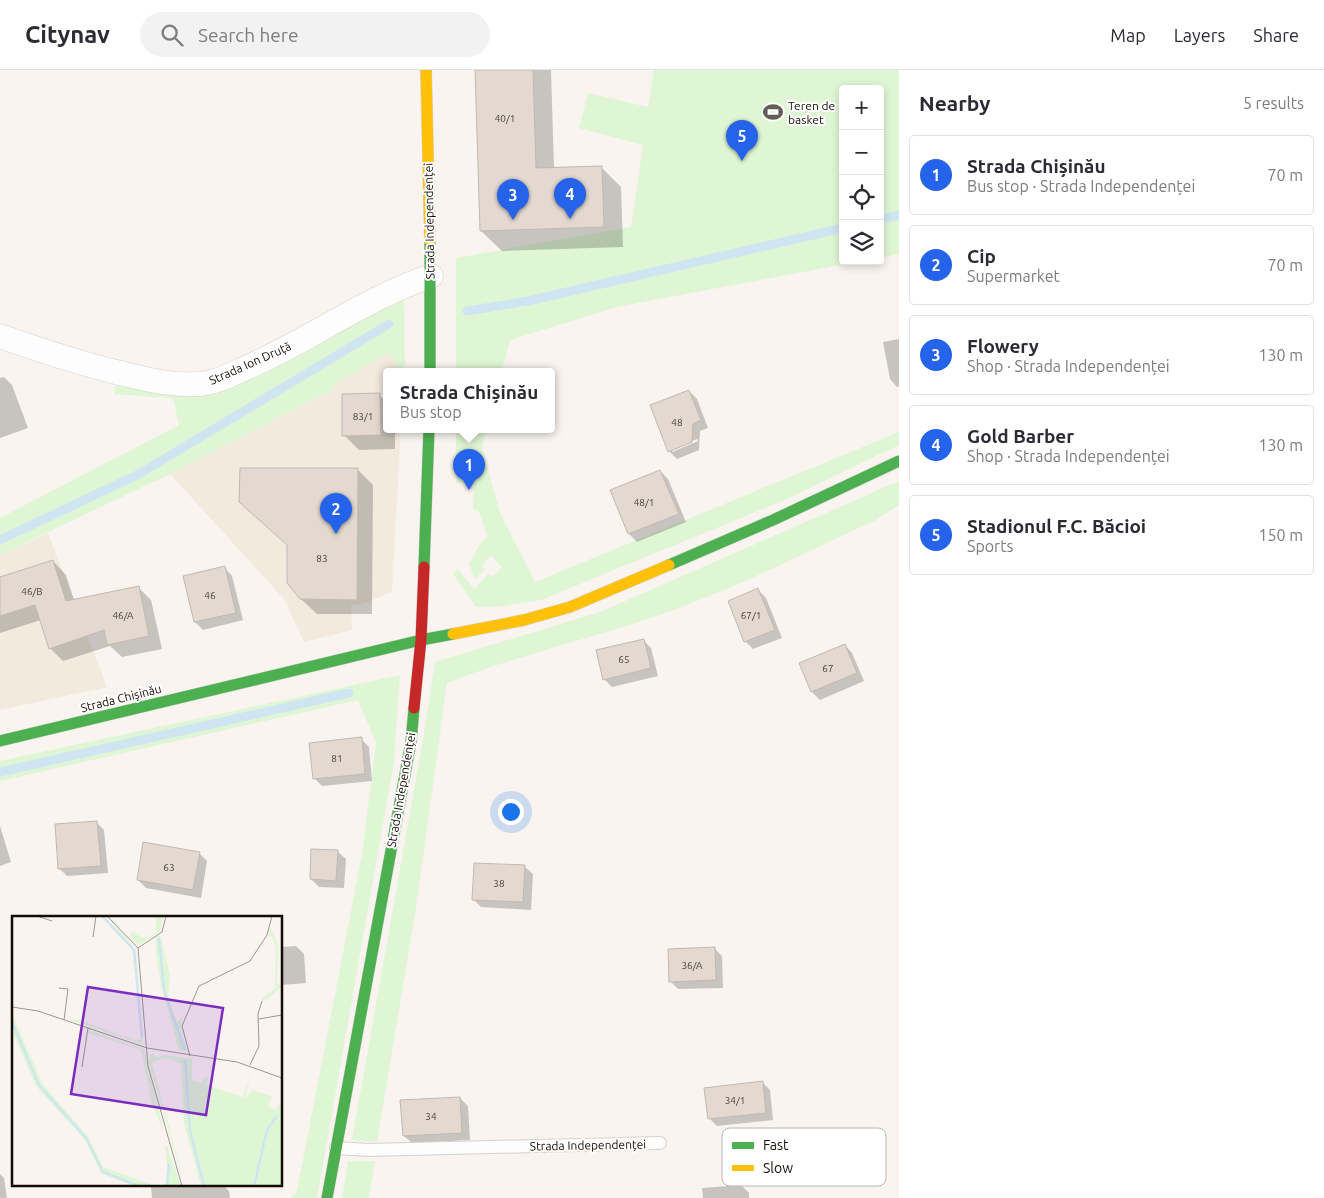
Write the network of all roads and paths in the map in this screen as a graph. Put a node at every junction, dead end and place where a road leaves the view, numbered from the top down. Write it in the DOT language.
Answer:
graph roads {
  1 [pos="426,70"];
  2 [pos="431,276"];
  3 [pos="0,336"];
  4 [pos="430,368"];
  5 [pos="429,433"];
  6 [pos="899,461"];
  7 [pos="421,640"];
  8 [pos="0,741"];
  9 [pos="660,1143"];
  10 [pos="336,1148"];
  11 [pos="327,1198"];
  1 -- 2 [label="main road, Strada Independenței"];
  2 -- 3 [label="street, Strada Ion Druță"];
  2 -- 4 [label="main road, Strada Independenței"];
  5 -- 7 [label="main road, Strada Independenței"];
  6 -- 7 [label="main road, Strada Chișinău"];
  7 -- 8 [label="main road, Strada Chișinău"];
  7 -- 10 [label="main road, Strada Independenței"];
  9 -- 10 [label="lane, Strada Independenței"];
  10 -- 11 [label="main road, Strada Independenței"];
}
